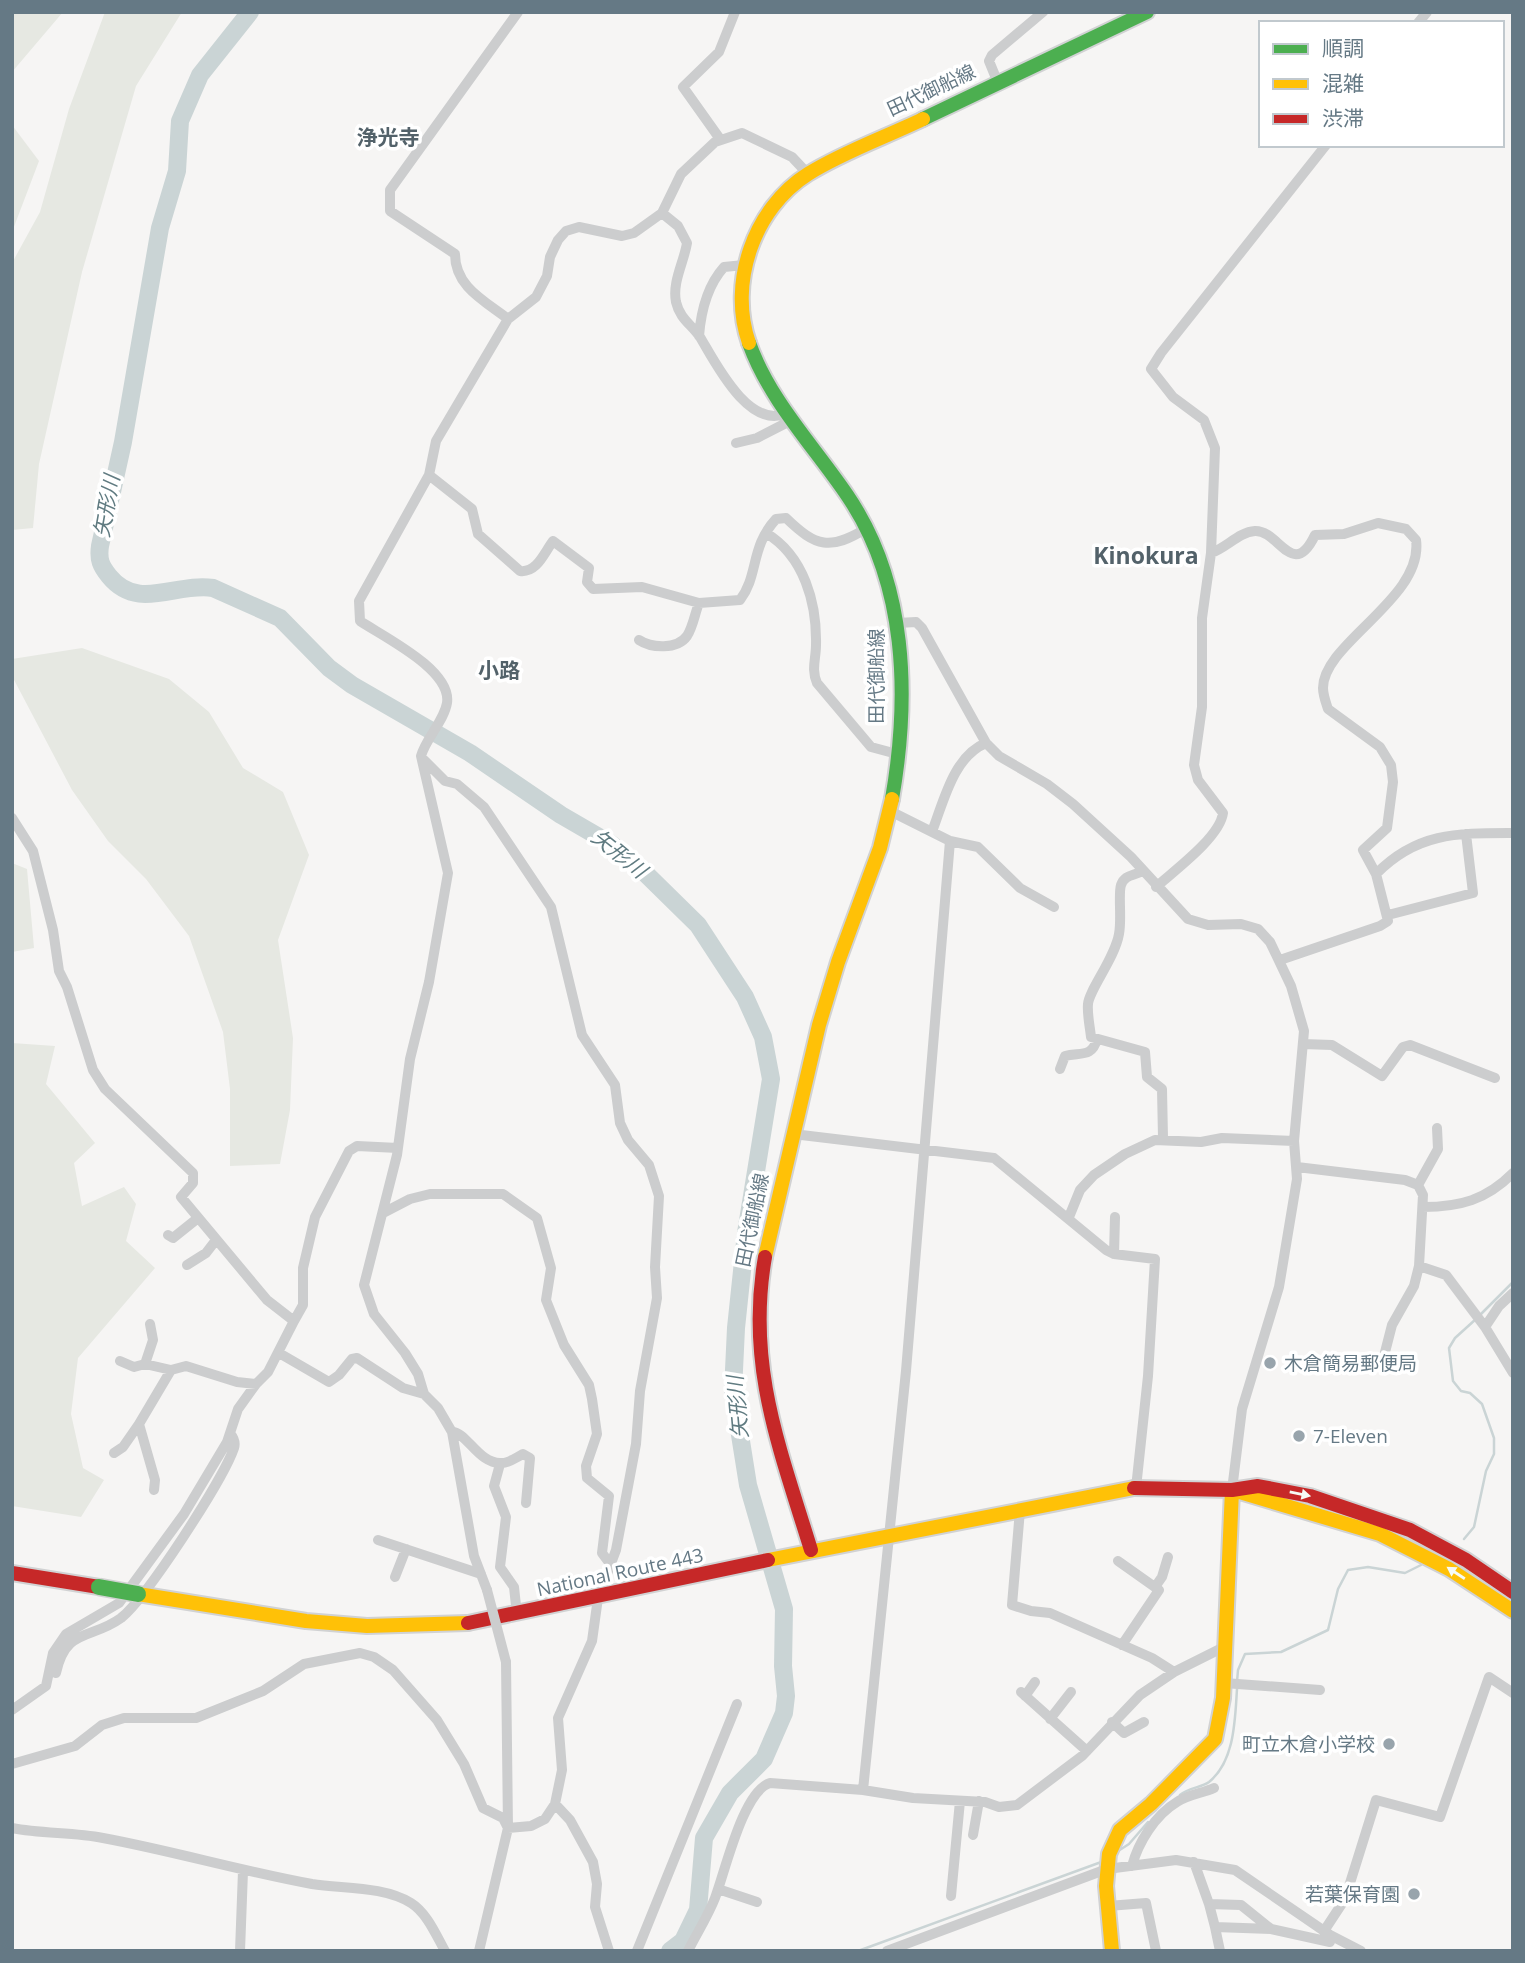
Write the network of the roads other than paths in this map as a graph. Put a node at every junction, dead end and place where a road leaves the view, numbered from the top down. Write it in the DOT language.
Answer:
graph roads {
  1 [pos="518,12"];
  2 [pos="735,12"];
  3 [pos="1043,12"];
  4 [pos="1147,12"];
  5 [pos="998,83"];
  6 [pos="720,139"];
  7 [pos="1324,147"];
  8 [pos="808,174"];
  9 [pos="662,213"];
  10 [pos="744,265"];
  11 [pos="508,319"];
  12 [pos="699,336"];
  13 [pos="790,416"];
  14 [pos="736,443"];
  15 [pos="429,475"];
  16 [pos="867,528"];
  17 [pos="766,533"];
  18 [pos="1211,552"];
  19 [pos="699,603"];
  20 [pos="898,623"];
  21 [pos="639,640"];
  22 [pos="986,743"];
  23 [pos="897,754"];
  24 [pos="424,755"];
  25 [pos="890,811"];
  26 [pos="12,818"];
  27 [pos="933,830"];
  28 [pos="1513,833"];
  29 [pos="1466,834"];
  30 [pos="950,841"];
  31 [pos="1142,871"];
  32 [pos="1376,874"];
  33 [pos="1157,887"];
  34 [pos="1054,907"];
  35 [pos="1388,915"];
  36 [pos="1280,960"];
  37 [pos="1097,1039"];
  38 [pos="1303,1044"];
  39 [pos="1060,1069"];
  40 [pos="1495,1078"];
  41 [pos="1437,1128"];
  42 [pos="793,1134"];
  43 [pos="1163,1138"];
  44 [pos="1294,1141"];
  45 [pos="398,1149"];
  46 [pos="922,1150"];
  47 [pos="1297,1167"];
  48 [pos="1513,1173"];
  49 [pos="1418,1185"];
  50 [pos="1423,1207"];
  51 [pos="383,1213"];
  52 [pos="1069,1217"];
  53 [pos="1115,1217"];
  54 [pos="198,1218"];
  55 [pos="168,1236"];
  56 [pos="216,1240"];
  57 [pos="1114,1254"];
  58 [pos="187,1265"];
  59 [pos="1419,1266"];
  60 [pos="1513,1293"];
  61 [pos="295,1321"];
  62 [pos="150,1324"];
  63 [pos="1484,1326"];
  64 [pos="279,1353"];
  65 [pos="1383,1360"];
  66 [pos="120,1361"];
  67 [pos="145,1364"];
  68 [pos="171,1370"];
  69 [pos="1513,1373"];
  70 [pos="256,1384"];
  71 [pos="424,1394"];
  72 [pos="139,1424"];
  73 [pos="452,1432"];
  74 [pos="230,1433"];
  75 [pos="114,1453"];
  76 [pos="500,1464"];
  77 [pos="1136,1488"];
  78 [pos="154,1490"];
  79 [pos="1232,1490"];
  80 [pos="526,1503"];
  81 [pos="1020,1510"];
  82 [pos="887,1537"];
  83 [pos="378,1540"];
  84 [pos="406,1549"];
  85 [pos="811,1550"];
  86 [pos="1168,1557"];
  87 [pos="1118,1561"];
  88 [pos="611,1564"];
  89 [pos="12,1573"];
  90 [pos="481,1574"];
  91 [pos="395,1577"];
  92 [pos="1155,1587"];
  93 [pos="1513,1592"];
  94 [pos="139,1594"];
  95 [pos="598,1598"];
  96 [pos="1513,1611"];
  97 [pos="517,1615"];
  98 [pos="1122,1646"];
  99 [pos="1226,1646"];
  100 [pos="1174,1672"];
  101 [pos="1035,1682"];
  102 [pos="1224,1683"];
  103 [pos="46,1686"];
  104 [pos="1320,1690"];
  105 [pos="1071,1692"];
  106 [pos="1513,1693"];
  107 [pos="737,1704"];
  108 [pos="12,1710"];
  109 [pos="1050,1719"];
  110 [pos="1112,1722"];
  111 [pos="1143,1723"];
  112 [pos="1087,1751"];
  113 [pos="12,1764"];
  114 [pos="1214,1788"];
  115 [pos="863,1790"];
  116 [pos="960,1801"];
  117 [pos="979,1801"];
  118 [pos="555,1804"];
  119 [pos="12,1828"];
  120 [pos="508,1828"];
  121 [pos="973,1835"];
  122 [pos="1194,1862"];
  123 [pos="1132,1866"];
  124 [pos="1107,1869"];
  125 [pos="243,1871"];
  126 [pos="718,1889"];
  127 [pos="951,1896"];
  128 [pos="757,1902"];
  129 [pos="1209,1904"];
  130 [pos="1108,1906"];
  131 [pos="1215,1927"];
  132 [pos="1271,1929"];
  133 [pos="1328,1940"];
  134 [pos="240,1951"];
  135 [pos="445,1951"];
  136 [pos="479,1951"];
  137 [pos="609,1951"];
  138 [pos="638,1951"];
  139 [pos="688,1951"];
  140 [pos="887,1951"];
  141 [pos="1112,1951"];
  142 [pos="1156,1951"];
  143 [pos="1220,1951"];
  144 [pos="1361,1951"];
  1 -- 11 [label="street"];
  2 -- 6 [label="street"];
  3 -- 5 [label="street"];
  4 -- 5 [label="main road, 田代御船線"];
  5 -- 8 [label="main road, 田代御船線"];
  6 -- 8 [label="street"];
  6 -- 9 [label="street"];
  7 -- 18 [label="street"];
  8 -- 10 [label="main road, 田代御船線"];
  9 -- 11 [label="street"];
  9 -- 12 [label="street"];
  10 -- 12 [label="street"];
  10 -- 13 [label="main road, 田代御船線"];
  11 -- 15 [label="street"];
  12 -- 13 [label="street"];
  13 -- 14 [label="street"];
  13 -- 16 [label="main road, 田代御船線"];
  15 -- 19 [label="street"];
  15 -- 24 [label="street"];
  16 -- 17 [label="street"];
  16 -- 20 [label="main road, 田代御船線"];
  17 -- 19 [label="street"];
  17 -- 23 [label="street"];
  18 -- 32 [label="street"];
  18 -- 33 [label="street"];
  19 -- 21 [label="street"];
  20 -- 22 [label="street"];
  20 -- 23 [label="main road, 田代御船線"];
  22 -- 27 [label="street"];
  22 -- 31 [label="street"];
  23 -- 25 [label="main road, 田代御船線"];
  24 -- 45 [label="street"];
  24 -- 88 [label="street"];
  25 -- 27 [label="street"];
  25 -- 42 [label="main road, 田代御船線"];
  26 -- 54 [label="street"];
  27 -- 30 [label="street"];
  28 -- 29 [label="street"];
  29 -- 32 [label="street"];
  29 -- 35 [label="street"];
  30 -- 34 [label="street"];
  30 -- 46 [label="street"];
  31 -- 33 [label="street"];
  31 -- 37 [label="street"];
  32 -- 35 [label="street"];
  33 -- 36 [label="street"];
  35 -- 36 [label="street"];
  36 -- 38 [label="street"];
  37 -- 39 [label="street"];
  37 -- 43 [label="street"];
  38 -- 40 [label="street"];
  38 -- 44 [label="street"];
  41 -- 49 [label="street"];
  42 -- 46 [label="street"];
  42 -- 85 [label="main road, 田代御船線"];
  43 -- 44 [label="street"];
  43 -- 52 [label="street"];
  44 -- 47 [label="street"];
  45 -- 51 [label="street"];
  45 -- 61 [label="street"];
  46 -- 52 [label="street"];
  46 -- 82 [label="street"];
  47 -- 49 [label="street"];
  47 -- 79 [label="street"];
  48 -- 50 [label="street"];
  49 -- 50 [label="street"];
  50 -- 59 [label="street"];
  51 -- 71 [label="street"];
  51 -- 88 [label="street"];
  52 -- 57 [label="street"];
  53 -- 57 [label="street"];
  54 -- 55 [label="street"];
  54 -- 56 [label="street"];
  56 -- 58 [label="street"];
  56 -- 61 [label="street"];
  57 -- 77 [label="street"];
  59 -- 63 [label="street"];
  59 -- 65 [label="street"];
  60 -- 63 [label="street"];
  61 -- 64 [label="street"];
  62 -- 67 [label="street"];
  63 -- 69 [label="street"];
  64 -- 70 [label="street"];
  64 -- 71 [label="street"];
  66 -- 67 [label="street"];
  67 -- 68 [label="street"];
  68 -- 70 [label="street"];
  68 -- 72 [label="street"];
  70 -- 74 [label="street"];
  71 -- 73 [label="street"];
  72 -- 75 [label="street"];
  72 -- 78 [label="street"];
  73 -- 76 [label="street"];
  73 -- 90 [label="street"];
  74 -- 94 [label="street"];
  74 -- 103 [label="street"];
  76 -- 80 [label="street"];
  76 -- 97 [label="street"];
  77 -- 79 [label="main road, National Route 443"];
  77 -- 81 [label="main road, National Route 443"];
  79 -- 93 [label="main road, National Route 443, one-way"];
  96 -- 79 [label="main road, National Route 443, one-way"];
  79 -- 99 [label="main road"];
  81 -- 82 [label="main road, National Route 443"];
  81 -- 98 [label="street"];
  82 -- 85 [label="main road, National Route 443"];
  82 -- 115 [label="street"];
  83 -- 84 [label="street"];
  84 -- 90 [label="street"];
  84 -- 91 [label="street"];
  85 -- 95 [label="main road, National Route 443"];
  86 -- 92 [label="street"];
  87 -- 92 [label="street"];
  88 -- 95 [label="street"];
  89 -- 94 [label="main road, National Route 443, bridge"];
  90 -- 120 [label="street, bridge"];
  92 -- 98 [label="street"];
  94 -- 97 [label="main road, National Route 443"];
  94 -- 103 [label="street"];
  95 -- 97 [label="main road, National Route 443"];
  95 -- 118 [label="street"];
  98 -- 100 [label="street"];
  99 -- 100 [label="street"];
  99 -- 102 [label="main road"];
  100 -- 110 [label="street"];
  101 -- 109 [label="street"];
  102 -- 104 [label="street"];
  102 -- 124 [label="main road"];
  103 -- 108 [label="street"];
  105 -- 109 [label="street"];
  106 -- 133 [label="street"];
  107 -- 138 [label="street"];
  109 -- 112 [label="street"];
  110 -- 111 [label="street"];
  110 -- 112 [label="street"];
  112 -- 117 [label="street"];
  113 -- 120 [label="street"];
  114 -- 123 [label="street"];
  115 -- 116 [label="street"];
  115 -- 126 [label="street"];
  116 -- 117 [label="street"];
  116 -- 127 [label="street"];
  117 -- 121 [label="street"];
  118 -- 120 [label="street"];
  118 -- 137 [label="street"];
  119 -- 125 [label="street"];
  120 -- 136 [label="street"];
  122 -- 123 [label="street"];
  122 -- 129 [label="street"];
  122 -- 133 [label="street"];
  123 -- 124 [label="street"];
  124 -- 130 [label="main road"];
  124 -- 140 [label="street"];
  125 -- 134 [label="street"];
  125 -- 135 [label="street"];
  126 -- 128 [label="street"];
  126 -- 139 [label="street"];
  129 -- 131 [label="street"];
  129 -- 132 [label="street"];
  130 -- 141 [label="main road"];
  130 -- 142 [label="street"];
  131 -- 132 [label="street"];
  131 -- 143 [label="street"];
  132 -- 133 [label="street"];
  133 -- 144 [label="street"];
}
